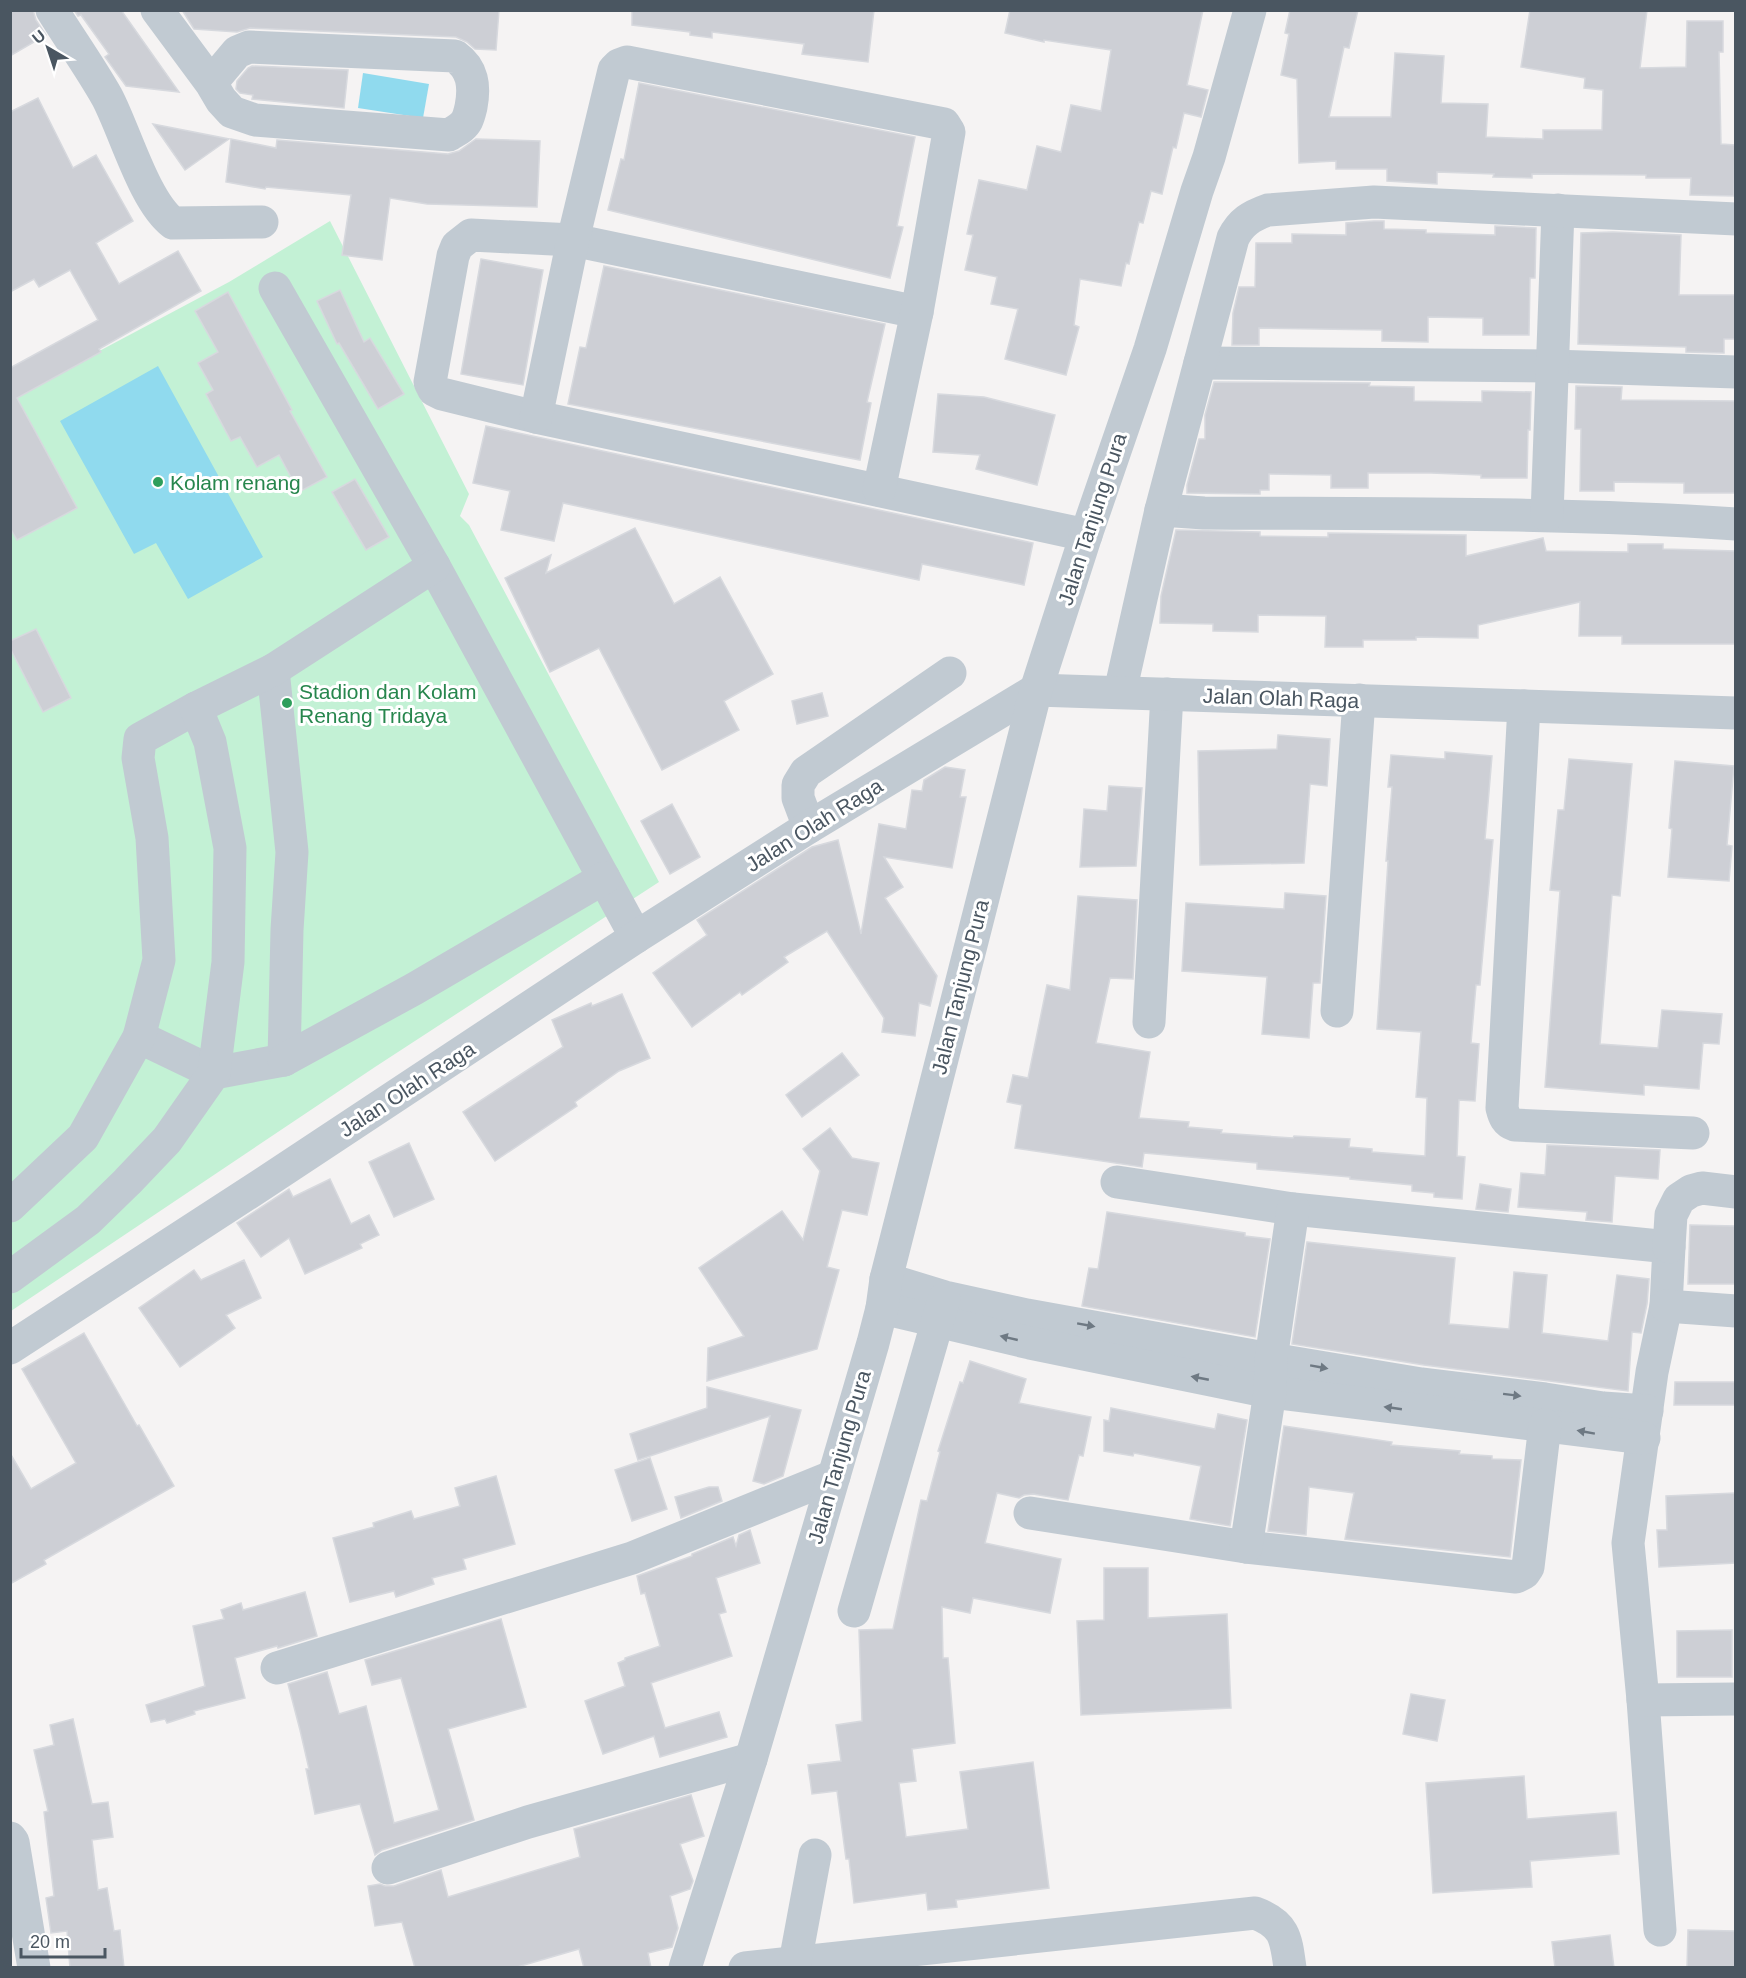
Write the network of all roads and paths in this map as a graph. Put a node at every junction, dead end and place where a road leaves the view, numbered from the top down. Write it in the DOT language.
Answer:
graph roads {
  1 [pos="52,10"];
  2 [pos="157,10"];
  3 [pos="1250,10"];
  4 [pos="211,83"];
  5 [pos="1558,210"];
  6 [pos="1736,219"];
  7 [pos="262,222"];
  8 [pos="573,240"];
  9 [pos="274,288"];
  10 [pos="917,312"];
  11 [pos="1200,363"];
  12 [pos="1552,366"];
  13 [pos="1736,372"];
  14 [pos="536,417"];
  15 [pos="879,490"];
  16 [pos="1161,510"];
  17 [pos="1547,515"];
  18 [pos="1736,524"];
  19 [pos="1086,535"];
  20 [pos="434,566"];
  21 [pos="273,670"];
  22 [pos="950,673"];
  23 [pos="1036,690"];
  24 [pos="1120,692"];
  25 [pos="1167,694"];
  26 [pos="1359,700"];
  27 [pos="1524,706"];
  28 [pos="196,708"];
  29 [pos="1736,713"];
  30 [pos="809,827"];
  31 [pos="604,878"];
  32 [pos="636,937"];
  33 [pos="1337,1011"];
  34 [pos="1149,1022"];
  35 [pos="140,1037"];
  36 [pos="284,1060"];
  37 [pos="214,1073"];
  38 [pos="1693,1133"];
  39 [pos="1117,1182"];
  40 [pos="1736,1192"];
  41 [pos="10,1206"];
  42 [pos="1293,1209"];
  43 [pos="1669,1247"];
  44 [pos="10,1277"];
  45 [pos="884,1293"];
  46 [pos="1666,1306"];
  47 [pos="941,1309"];
  48 [pos="1736,1311"];
  49 [pos="10,1348"];
  50 [pos="1271,1359"];
  51 [pos="1270,1392"];
  52 [pos="1545,1425"];
  53 [pos="1645,1425"];
  54 [pos="834,1476"];
  55 [pos="1030,1513"];
  56 [pos="1246,1547"];
  57 [pos="854,1611"];
  58 [pos="277,1668"];
  59 [pos="1736,1699"];
  60 [pos="1643,1700"];
  61 [pos="751,1759"];
  62 [pos="10,1838"];
  63 [pos="815,1855"];
  64 [pos="388,1869"];
  65 [pos="1660,1930"];
  66 [pos="795,1965"];
  67 [pos="34,1968"];
  68 [pos="685,1968"];
  69 [pos="745,1968"];
  70 [pos="1290,1968"];
  1 -- 7 [label="street"];
  2 -- 4 [label="street"];
  3 -- 19 [label="street, Jalan Tanjung Pura"];
  4 -- 4 [label="street"];
  5 -- 6 [label="street"];
  5 -- 11 [label="street"];
  5 -- 12 [label="street"];
  8 -- 10 [label="street"];
  8 -- 10 [label="street"];
  8 -- 14 [label="street"];
  8 -- 14 [label="street"];
  9 -- 20 [label="street"];
  10 -- 15 [label="street"];
  11 -- 12 [label="street"];
  11 -- 16 [label="street"];
  12 -- 13 [label="street"];
  12 -- 17 [label="street"];
  14 -- 15 [label="street"];
  15 -- 19 [label="street"];
  16 -- 17 [label="street"];
  16 -- 24 [label="street"];
  17 -- 18 [label="street"];
  19 -- 23 [label="street, Jalan Tanjung Pura"];
  20 -- 21 [label="street"];
  20 -- 31 [label="street"];
  21 -- 28 [label="street"];
  21 -- 36 [label="street"];
  22 -- 30 [label="street"];
  23 -- 24 [label="street, Jalan Olah Raga"];
  23 -- 30 [label="street, Jalan Olah Raga"];
  23 -- 45 [label="street, Jalan Tanjung Pura"];
  24 -- 25 [label="street, Jalan Olah Raga"];
  25 -- 26 [label="street, Jalan Olah Raga"];
  25 -- 34 [label="street"];
  26 -- 27 [label="street, Jalan Olah Raga"];
  26 -- 33 [label="street"];
  27 -- 29 [label="street, Jalan Olah Raga"];
  27 -- 38 [label="street"];
  28 -- 35 [label="street"];
  28 -- 37 [label="street"];
  30 -- 32 [label="street, Jalan Olah Raga"];
  31 -- 32 [label="street"];
  31 -- 36 [label="street"];
  32 -- 49 [label="street, Jalan Olah Raga"];
  35 -- 37 [label="street"];
  35 -- 41 [label="street"];
  36 -- 37 [label="street"];
  37 -- 44 [label="street"];
  39 -- 42 [label="street"];
  40 -- 43 [label="street"];
  42 -- 43 [label="street"];
  42 -- 50 [label="street"];
  43 -- 46 [label="street"];
  45 -- 47 [label="street"];
  45 -- 54 [label="street, Jalan Tanjung Pura"];
  46 -- 48 [label="street"];
  46 -- 53 [label="street"];
  47 -- 50 [label="street, one-way"];
  51 -- 47 [label="street, one-way"];
  47 -- 57 [label="street"];
  50 -- 51 [label="street"];
  50 -- 53 [label="street, one-way"];
  52 -- 51 [label="street, one-way"];
  51 -- 56 [label="street"];
  53 -- 52 [label="street, one-way"];
  52 -- 56 [label="street"];
  53 -- 60 [label="street"];
  54 -- 58 [label="street"];
  54 -- 61 [label="street, Jalan Tanjung Pura"];
  55 -- 56 [label="street"];
  59 -- 60 [label="street"];
  60 -- 65 [label="street"];
  61 -- 64 [label="street"];
  61 -- 68 [label="street, Jalan Tanjung Pura"];
  62 -- 67 [label="street"];
  63 -- 66 [label="street"];
  66 -- 69 [label="street"];
  66 -- 70 [label="street"];
}
